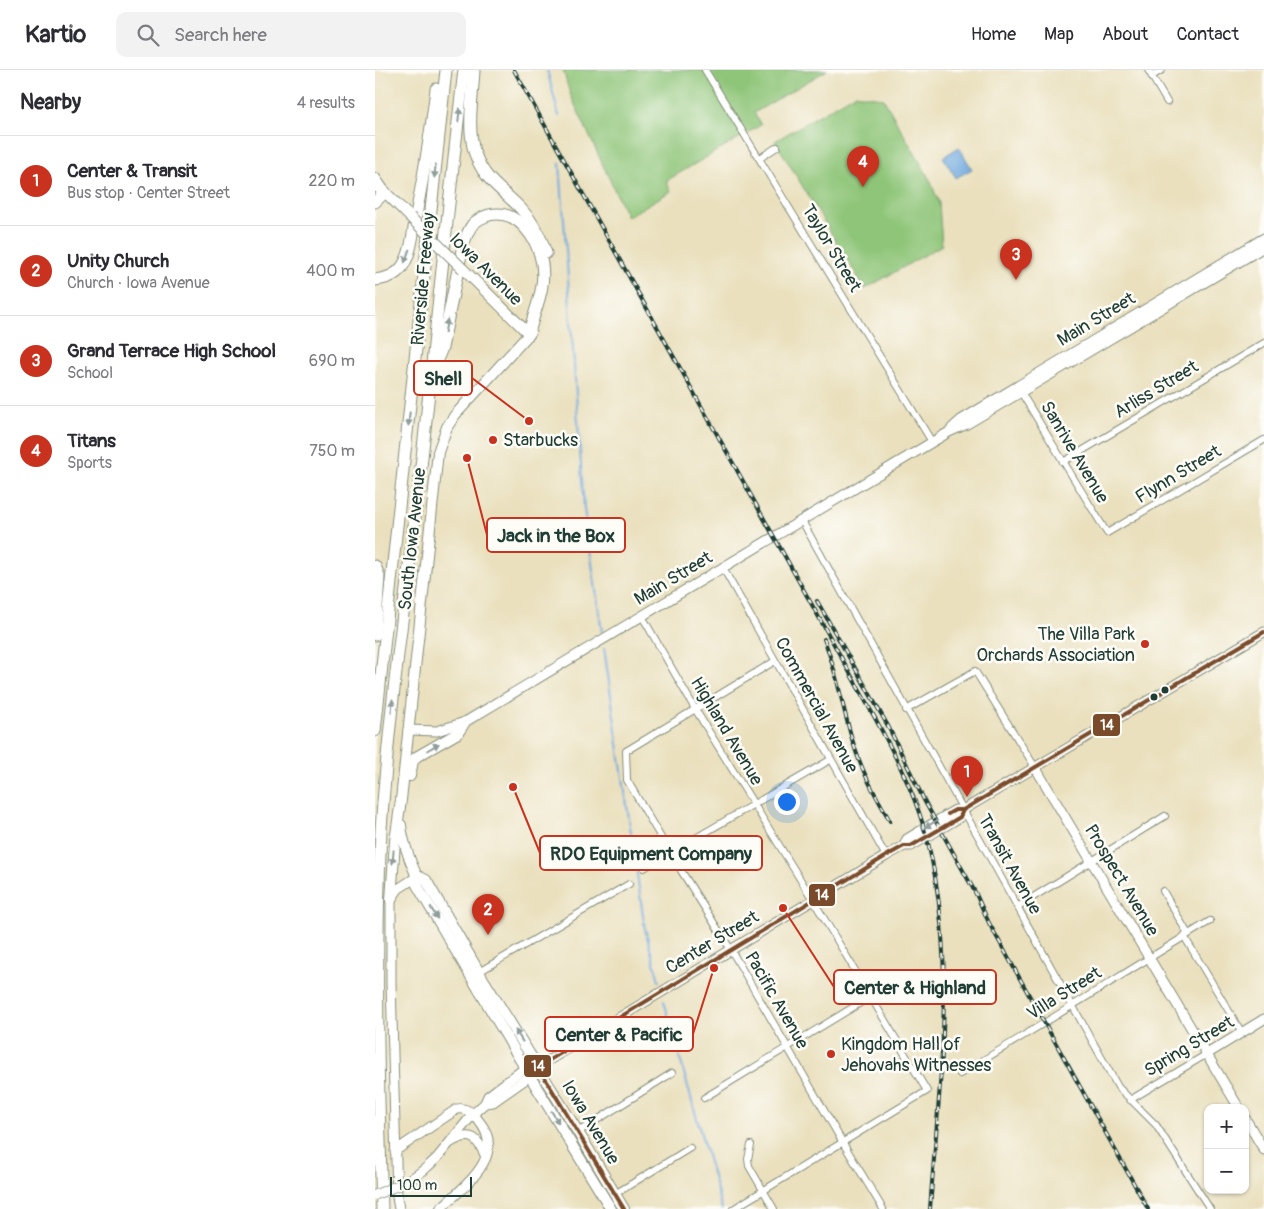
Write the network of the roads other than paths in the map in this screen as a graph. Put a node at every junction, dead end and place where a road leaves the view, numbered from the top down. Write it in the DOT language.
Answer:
graph roads {
  1 [pos="439,70"];
  2 [pos="446,70"];
  3 [pos="464,70"];
  4 [pos="474,70"];
  5 [pos="705,70"];
  6 [pos="1162,70"];
  7 [pos="1150,73"];
  8 [pos="1167,102"];
  9 [pos="777,147"];
  10 [pos="760,158"];
  11 [pos="375,178"];
  12 [pos="380,189"];
  13 [pos="375,202"];
  14 [pos="1264,238"];
  15 [pos="1264,247"];
  16 [pos="375,280"];
  17 [pos="529,334"];
  18 [pos="1264,343"];
  19 [pos="431,372"];
  20 [pos="1019,389"];
  21 [pos="1264,440"];
  22 [pos="932,442"];
  23 [pos="1063,462"];
  24 [pos="802,520"];
  25 [pos="1107,534"];
  26 [pos="375,566"];
  27 [pos="723,568"];
  28 [pos="642,616"];
  29 [pos="1264,632"];
  30 [pos="375,635"];
  31 [pos="775,661"];
  32 [pos="695,709"];
  33 [pos="906,710"];
  34 [pos="465,722"];
  35 [pos="408,730"];
  36 [pos="375,731"];
  37 [pos="831,760"];
  38 [pos="1035,767"];
  39 [pos="401,800"];
  40 [pos="754,804"];
  41 [pos="963,810"];
  42 [pos="400,814"];
  43 [pos="1165,816"];
  44 [pos="670,852"];
  45 [pos="886,856"];
  46 [pos="1092,861"];
  47 [pos="644,868"];
  48 [pos="418,876"];
  49 [pos="629,884"];
  50 [pos="1163,891"];
  51 [pos="391,900"];
  52 [pos="813,900"];
  53 [pos="1017,907"];
  54 [pos="1210,921"];
  55 [pos="1186,935"];
  56 [pos="731,950"];
  57 [pos="1149,958"];
  58 [pos="476,974"];
  59 [pos="870,998"];
  60 [pos="1072,1005"];
  61 [pos="1264,1019"];
  62 [pos="1242,1033"];
  63 [pos="787,1047"];
  64 [pos="1207,1054"];
  65 [pos="537,1065"];
  66 [pos="528,1072"];
  67 [pos="672,1073"];
  68 [pos="960,1074"];
  69 [pos="704,1098"];
  70 [pos="1130,1100"];
  71 [pos="1237,1104"];
  72 [pos="473,1114"];
  73 [pos="1249,1125"];
  74 [pos="578,1132"];
  75 [pos="843,1143"];
  76 [pos="448,1144"];
  77 [pos="751,1145"];
  78 [pos="690,1148"];
  79 [pos="1264,1150"];
  80 [pos="395,1151"];
  81 [pos="487,1157"];
  82 [pos="763,1190"];
  83 [pos="615,1194"];
  84 [pos="375,1195"];
  85 [pos="382,1209"];
  86 [pos="399,1209"];
  87 [pos="440,1209"];
  88 [pos="611,1209"];
  89 [pos="624,1209"];
  90 [pos="733,1209"];
  91 [pos="774,1209"];
  92 [pos="883,1209"];
  93 [pos="1210,1209"];
  1 -- 16 [label="highway, one-way"];
  2 -- 36 [label="highway, Riverside Freeway, one-way"];
  19 -- 3 [label="highway, Riverside Freeway, one-way"];
  4 -- 17 [label="highway"];
  5 -- 10 [label="street, Taylor Street"];
  6 -- 7 [label="street"];
  7 -- 8 [label="street"];
  9 -- 10 [label="street"];
  10 -- 22 [label="street, Taylor Street"];
  11 -- 12 [label="main road, Iowa Avenue"];
  12 -- 13 [label="highway"];
  12 -- 17 [label="main road, Iowa Avenue, bridge"];
  14 -- 20 [label="street, Main Street"];
  15 -- 20 [label="street, Main Street"];
  19 -- 17 [label="highway, one-way"];
  17 -- 35 [label="main road, South Iowa Avenue"];
  18 -- 23 [label="street, Arliss Street"];
  85 -- 19 [label="highway, Riverside Freeway, one-way"];
  20 -- 22 [label="street, Main Street"];
  20 -- 23 [label="street, Sanrive Avenue"];
  21 -- 25 [label="street, Flynn Street"];
  22 -- 24 [label="street, Main Street"];
  23 -- 25 [label="street, Sanrive Avenue"];
  24 -- 27 [label="street, Main Street"];
  24 -- 33 [label="street, Transit Avenue"];
  26 -- 30 [label="highway"];
  27 -- 28 [label="street, Main Street"];
  27 -- 31 [label="street, Commercial Avenue"];
  28 -- 32 [label="street, Highland Avenue"];
  28 -- 34 [label="street, Main Street"];
  29 -- 38 [label="street, Center Street"];
  31 -- 32 [label="street"];
  31 -- 37 [label="street, Commercial Avenue"];
  32 -- 40 [label="street, Highland Avenue"];
  32 -- 44 [label="street, Pacific Avenue"];
  33 -- 38 [label="street, Prospect Avenue"];
  33 -- 41 [label="street, Transit Avenue"];
  34 -- 35 [label="street, Main Street"];
  39 -- 34 [label="main road, one-way"];
  35 -- 39 [label="main road, South Iowa Avenue"];
  37 -- 40 [label="street"];
  37 -- 45 [label="street, Commercial Avenue"];
  38 -- 41 [label="street, Center Street"];
  38 -- 46 [label="street, Prospect Avenue"];
  39 -- 42 [label="main road, South Iowa Avenue"];
  40 -- 44 [label="street"];
  40 -- 52 [label="street, Highland Avenue"];
  41 -- 45 [label="street, Center Street"];
  41 -- 53 [label="street, Transit Avenue"];
  42 -- 48 [label="main road, Iowa Avenue"];
  42 -- 51 [label="main road, one-way"];
  43 -- 46 [label="street"];
  44 -- 47 [label="street"];
  44 -- 56 [label="street, Pacific Avenue"];
  45 -- 52 [label="street, Center Street"];
  46 -- 53 [label="street"];
  46 -- 57 [label="street, Prospect Avenue"];
  48 -- 51 [label="street"];
  48 -- 58 [label="main road, Iowa Avenue"];
  49 -- 58 [label="street"];
  50 -- 55 [label="street"];
  51 -- 80 [label="street"];
  52 -- 56 [label="street, Center Street"];
  52 -- 59 [label="street, Highland Avenue"];
  53 -- 60 [label="street, Transit Avenue"];
  54 -- 55 [label="street, Villa Street"];
  55 -- 57 [label="street, Villa Street"];
  55 -- 62 [label="street"];
  56 -- 63 [label="street, Pacific Avenue"];
  56 -- 65 [label="street, Center Street"];
  57 -- 60 [label="street, Villa Street"];
  57 -- 64 [label="street, Prospect Avenue"];
  65 -- 58 [label="main road, Iowa Avenue, one-way"];
  58 -- 66 [label="main road, Iowa Avenue"];
  59 -- 63 [label="street"];
  59 -- 75 [label="street, Highland Avenue"];
  60 -- 68 [label="street, Villa Street"];
  60 -- 70 [label="street, Transit Avenue"];
  61 -- 62 [label="street, Spring Street"];
  62 -- 64 [label="street, Spring Street"];
  63 -- 69 [label="street"];
  63 -- 75 [label="street, Pacific Avenue"];
  64 -- 70 [label="street, Spring Street"];
  64 -- 71 [label="street, Prospect Avenue"];
  65 -- 66 [label="street, Center Street"];
  65 -- 74 [label="main road, Iowa Avenue"];
  66 -- 72 [label="street, Center Street"];
  66 -- 88 [label="main road, Iowa Avenue, one-way"];
  67 -- 74 [label="street"];
  70 -- 93 [label="street, Transit Avenue"];
  72 -- 76 [label="street, Center Street"];
  72 -- 80 [label="street"];
  72 -- 81 [label="street"];
  73 -- 79 [label="street"];
  74 -- 83 [label="main road, Iowa Avenue"];
  75 -- 82 [label="street"];
  75 -- 92 [label="street, Pacific Avenue"];
  76 -- 81 [label="street"];
  76 -- 84 [label="street, Center Street, bridge"];
  77 -- 82 [label="street"];
  78 -- 83 [label="street"];
  80 -- 86 [label="street"];
  81 -- 87 [label="street"];
  82 -- 90 [label="street"];
  82 -- 91 [label="street"];
  83 -- 89 [label="main road, Iowa Avenue"];
}
